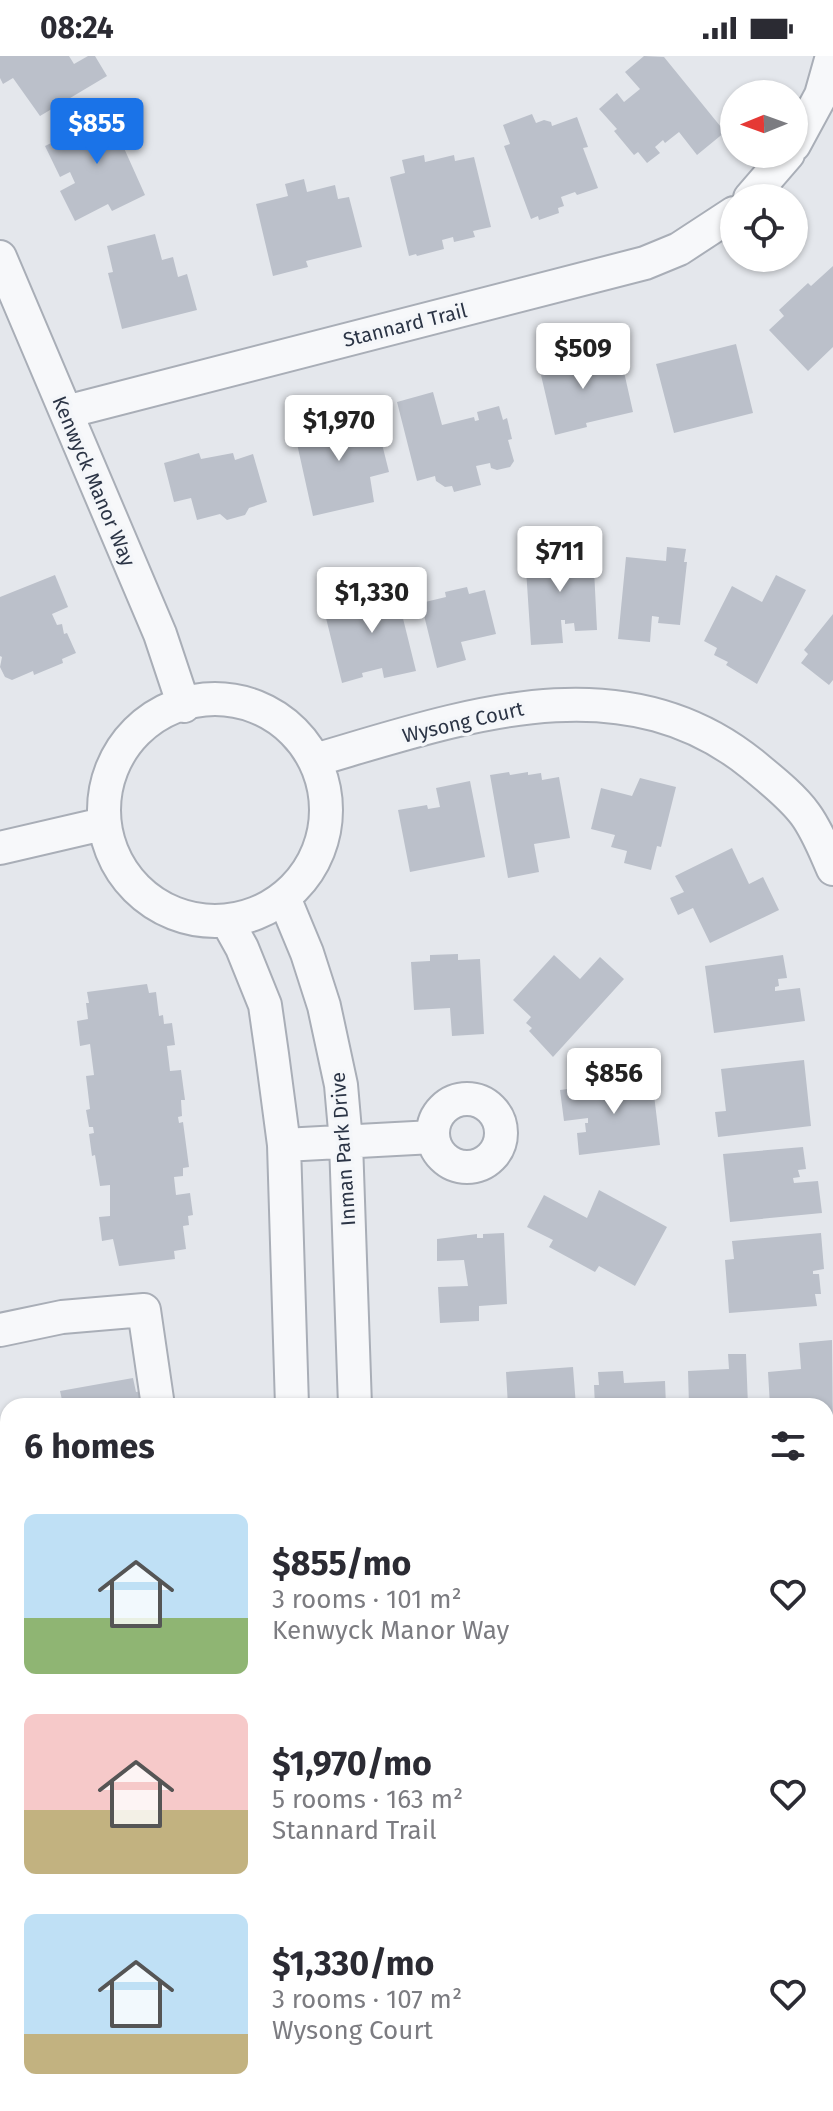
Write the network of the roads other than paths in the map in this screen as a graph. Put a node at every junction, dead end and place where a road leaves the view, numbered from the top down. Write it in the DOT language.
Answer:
graph roads {
  1 [pos="832,56"];
  2 [pos="808,119"];
  3 [pos="776,168"];
  4 [pos="762,184"];
  5 [pos="720,222"];
  6 [pos="0,257"];
  7 [pos="66,412"];
  8 [pos="184,706"];
  9 [pos="315,760"];
  10 [pos="103,824"];
  11 [pos="0,848"];
  12 [pos="833,869"];
  13 [pos="285,900"];
  14 [pos="227,921"];
  15 [pos="433,1137"];
  16 [pos="346,1142"];
  17 [pos="284,1145"];
  18 [pos="0,1330"];
  19 [pos="157,1398"];
  20 [pos="292,1398"];
  21 [pos="355,1398"];
  1 -- 2 [label="street"];
  3 -- 4 [label="street"];
  5 -- 7 [label="street, Stannard Trail"];
  6 -- 7 [label="street, Kenwyck Manor Way"];
  7 -- 8 [label="street, Kenwyck Manor Way"];
  8 -- 9 [label="street"];
  8 -- 10 [label="street"];
  9 -- 12 [label="street, Wysong Court"];
  9 -- 13 [label="street"];
  10 -- 11 [label="street"];
  10 -- 14 [label="street"];
  13 -- 14 [label="street"];
  13 -- 16 [label="street, Inman Park Drive"];
  14 -- 17 [label="street"];
  15 -- 16 [label="street"];
  16 -- 17 [label="street"];
  16 -- 21 [label="street, Inman Park Drive"];
  17 -- 20 [label="street"];
  18 -- 19 [label="street"];
}
